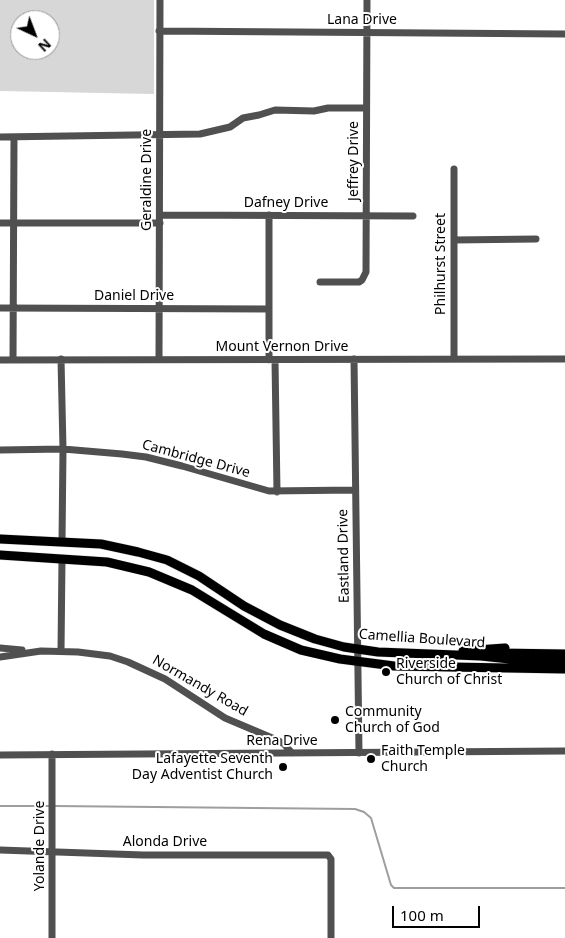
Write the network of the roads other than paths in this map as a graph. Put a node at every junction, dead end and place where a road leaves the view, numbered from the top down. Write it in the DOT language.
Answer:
graph roads {
  1 [pos="160,0"];
  2 [pos="367,0"];
  3 [pos="159,31"];
  4 [pos="368,33"];
  5 [pos="565,34"];
  6 [pos="366,108"];
  7 [pos="160,136"];
  8 [pos="0,137"];
  9 [pos="14,137"];
  10 [pos="454,169"];
  11 [pos="160,214"];
  12 [pos="269,215"];
  13 [pos="366,216"];
  14 [pos="413,216"];
  15 [pos="0,223"];
  16 [pos="13,223"];
  17 [pos="160,223"];
  18 [pos="536,239"];
  19 [pos="454,240"];
  20 [pos="320,282"];
  21 [pos="0,308"];
  22 [pos="13,308"];
  23 [pos="269,308"];
  24 [pos="159,309"];
  25 [pos="61,359"];
  26 [pos="159,359"];
  27 [pos="354,359"];
  28 [pos="454,359"];
  29 [pos="565,359"];
  30 [pos="0,360"];
  31 [pos="13,360"];
  32 [pos="272,360"];
  33 [pos="63,449"];
  34 [pos="0,450"];
  35 [pos="355,490"];
  36 [pos="277,492"];
  37 [pos="0,540"];
  38 [pos="62,542"];
  39 [pos="0,555"];
  40 [pos="62,559"];
  41 [pos="0,648"];
  42 [pos="565,649"];
  43 [pos="358,650"];
  44 [pos="61,651"];
  45 [pos="35,652"];
  46 [pos="448,654"];
  47 [pos="565,654"];
  48 [pos="481,656"];
  49 [pos="0,657"];
  50 [pos="565,662"];
  51 [pos="358,663"];
  52 [pos="418,666"];
  53 [pos="565,669"];
  54 [pos="565,751"];
  55 [pos="292,753"];
  56 [pos="359,753"];
  57 [pos="52,754"];
  58 [pos="0,755"];
  59 [pos="0,850"];
  60 [pos="52,852"];
  61 [pos="52,938"];
  62 [pos="331,938"];
  1 -- 3 [label="street, Geraldine Drive"];
  2 -- 4 [label="street, Jeffrey Drive"];
  3 -- 4 [label="street, Lana Drive"];
  3 -- 7 [label="street, Geraldine Drive"];
  4 -- 5 [label="street, Lana Drive"];
  4 -- 6 [label="street, Jeffrey Drive"];
  6 -- 7 [label="street"];
  6 -- 13 [label="street, Jeffrey Drive"];
  7 -- 9 [label="street"];
  7 -- 11 [label="street, Geraldine Drive"];
  8 -- 9 [label="street"];
  9 -- 16 [label="street"];
  10 -- 19 [label="street, Philhurst Street"];
  11 -- 12 [label="street, Dafney Drive"];
  11 -- 17 [label="street, Geraldine Drive"];
  12 -- 13 [label="street, Dafney Drive"];
  12 -- 23 [label="street"];
  13 -- 14 [label="street, Dafney Drive"];
  13 -- 20 [label="street, Jeffrey Drive"];
  15 -- 16 [label="street"];
  16 -- 17 [label="street"];
  16 -- 22 [label="street"];
  17 -- 24 [label="street, Geraldine Drive"];
  18 -- 19 [label="street"];
  19 -- 28 [label="street, Philhurst Street"];
  21 -- 22 [label="street, Daniel Drive"];
  22 -- 24 [label="street, Daniel Drive"];
  22 -- 31 [label="street"];
  23 -- 24 [label="street, Daniel Drive"];
  23 -- 32 [label="street"];
  24 -- 26 [label="street, Geraldine Drive"];
  25 -- 26 [label="street, Mount Vernon Drive"];
  25 -- 31 [label="street, Mount Vernon Drive"];
  25 -- 33 [label="street"];
  26 -- 32 [label="street, Mount Vernon Drive"];
  27 -- 28 [label="street, Mount Vernon Drive"];
  27 -- 32 [label="street, Mount Vernon Drive"];
  27 -- 35 [label="street, Eastland Drive"];
  28 -- 29 [label="street, Mount Vernon Drive"];
  30 -- 31 [label="street, Mount Vernon Drive"];
  32 -- 36 [label="street"];
  33 -- 34 [label="street, Cambridge Drive"];
  33 -- 36 [label="street, Cambridge Drive"];
  33 -- 38 [label="street"];
  35 -- 36 [label="street, Cambridge Drive"];
  35 -- 43 [label="street, Eastland Drive"];
  37 -- 38 [label="main road, Camellia Boulevard"];
  38 -- 43 [label="main road, Camellia Boulevard"];
  39 -- 40 [label="main road, Camellia Boulevard"];
  40 -- 44 [label="street"];
  40 -- 51 [label="main road, Camellia Boulevard"];
  41 -- 45 [label="street"];
  42 -- 46 [label="main road"];
  43 -- 46 [label="main road, Camellia Boulevard"];
  43 -- 51 [label="street, Eastland Drive"];
  44 -- 45 [label="street, Normandy Road"];
  44 -- 55 [label="street, Normandy Road"];
  45 -- 49 [label="street, Normandy Road"];
  46 -- 48 [label="main road, Camellia Boulevard"];
  47 -- 48 [label="main road"];
  48 -- 50 [label="main road, Camellia Boulevard"];
  48 -- 52 [label="main road"];
  51 -- 52 [label="main road, Camellia Boulevard"];
  51 -- 56 [label="street, Eastland Drive"];
  52 -- 53 [label="main road, Camellia Boulevard"];
  54 -- 56 [label="street, Rena Drive"];
  55 -- 56 [label="street, Rena Drive"];
  55 -- 57 [label="street, Rena Drive"];
  57 -- 58 [label="street, Rena Drive"];
  57 -- 60 [label="street, Yolande Drive"];
  59 -- 60 [label="street, Alonda Drive"];
  60 -- 61 [label="street, Yolande Drive"];
  60 -- 62 [label="street, Alonda Drive"];
}
